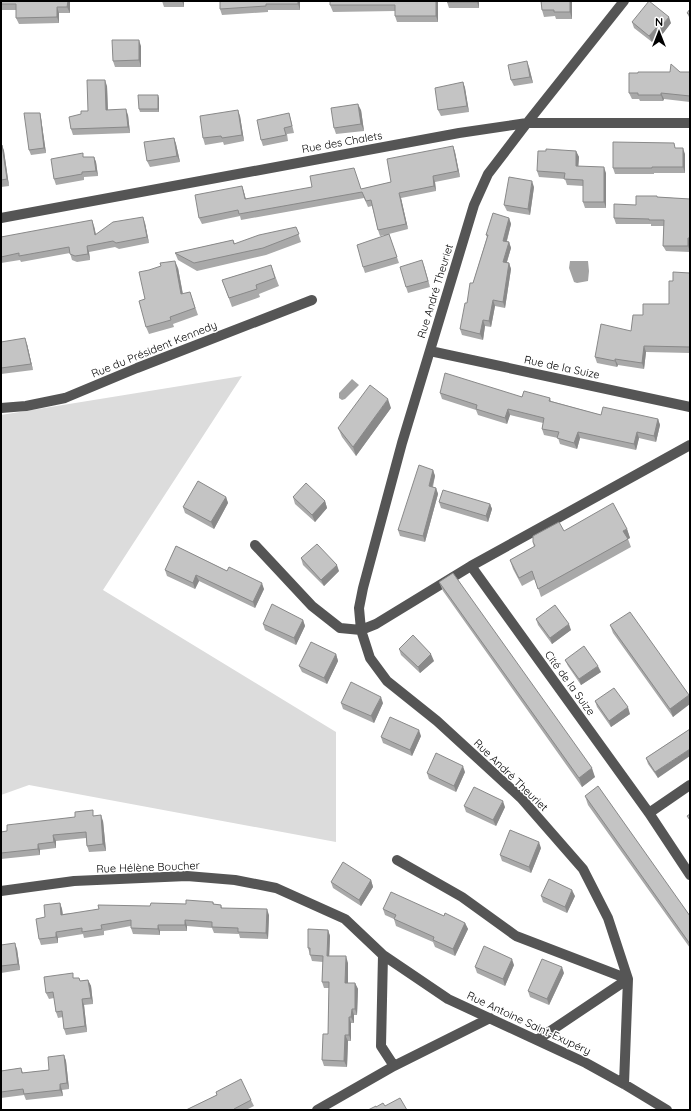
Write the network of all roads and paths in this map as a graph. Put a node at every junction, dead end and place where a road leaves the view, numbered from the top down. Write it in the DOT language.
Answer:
graph roads {
  1 [pos="624,1"];
  2 [pos="527,123"];
  3 [pos="690,123"];
  4 [pos="1,218"];
  5 [pos="312,300"];
  6 [pos="430,351"];
  7 [pos="690,407"];
  8 [pos="1,408"];
  9 [pos="690,445"];
  10 [pos="255,545"];
  11 [pos="471,566"];
  12 [pos="361,630"];
  13 [pos="690,785"];
  14 [pos="649,813"];
  15 [pos="397,860"];
  16 [pos="690,874"];
  17 [pos="1,891"];
  18 [pos="383,955"];
  19 [pos="628,979"];
  20 [pos="490,1018"];
  21 [pos="538,1040"];
  22 [pos="394,1066"];
  23 [pos="624,1084"];
  24 [pos="317,1110"];
  25 [pos="667,1110"];
  1 -- 2 [label="street, Rue André Theuriet"];
  2 -- 3 [label="street, Rue des Chalets"];
  2 -- 4 [label="street, Rue des Chalets"];
  2 -- 6 [label="street, Rue André Theuriet"];
  5 -- 8 [label="street, Rue du Président Kennedy"];
  6 -- 7 [label="street, Rue de la Suize"];
  6 -- 12 [label="street, Rue André Theuriet"];
  9 -- 11 [label="street"];
  10 -- 12 [label="street"];
  11 -- 12 [label="street"];
  11 -- 14 [label="street, Cité de la Suize"];
  12 -- 19 [label="street, Rue André Theuriet"];
  13 -- 14 [label="street"];
  14 -- 16 [label="street, Cité de la Suize"];
  15 -- 19 [label="street"];
  17 -- 18 [label="street, Rue Hélène Boucher"];
  18 -- 20 [label="street, Rue Antoine Saint-Exupéry"];
  18 -- 22 [label="street"];
  19 -- 21 [label="street"];
  19 -- 23 [label="street, Rue André Theuriet"];
  20 -- 21 [label="street, Rue Antoine Saint-Exupéry"];
  20 -- 22 [label="street"];
  21 -- 23 [label="street, Rue Antoine Saint-Exupéry"];
  22 -- 24 [label="street"];
  23 -- 25 [label="street, Rue Antoine Saint-Exupéry"];
}
